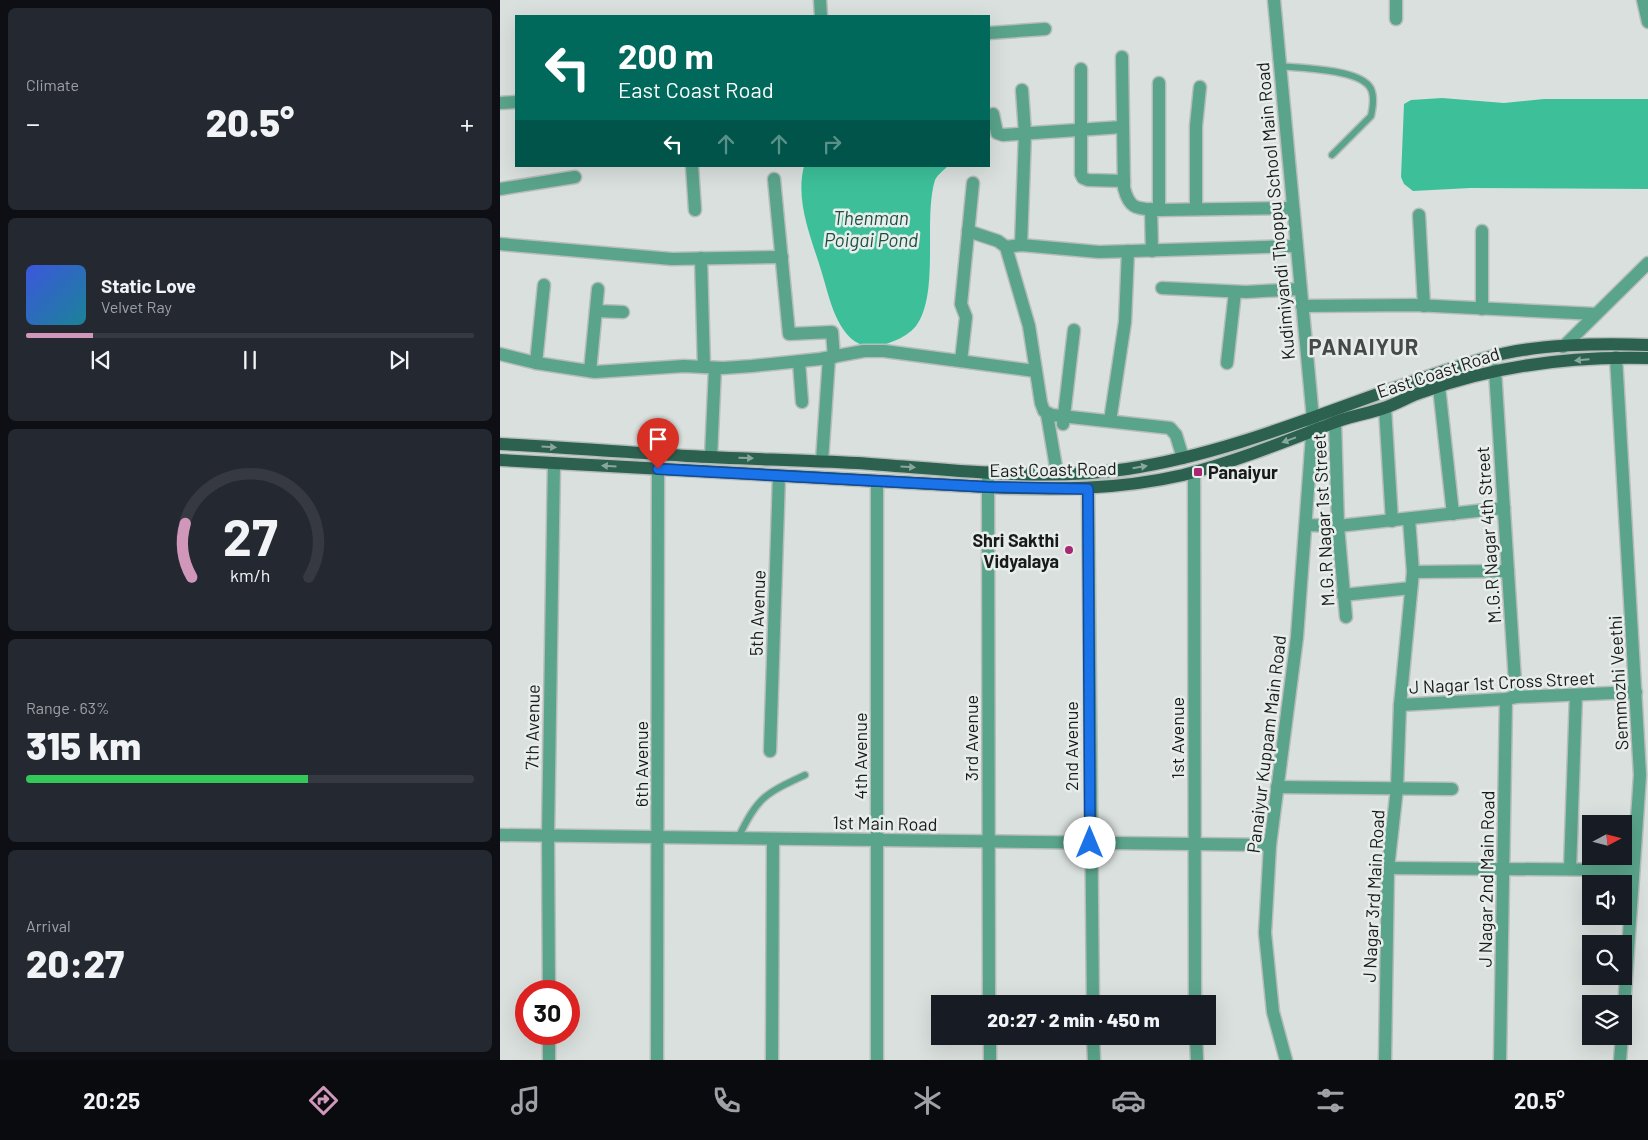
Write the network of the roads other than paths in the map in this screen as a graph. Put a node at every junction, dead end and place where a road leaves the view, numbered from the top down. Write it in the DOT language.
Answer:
graph roads {
  1 [pos="820,0"];
  2 [pos="1274,0"];
  3 [pos="1396,0"];
  4 [pos="1643,0"];
  5 [pos="821,15"];
  6 [pos="1396,19"];
  7 [pos="1648,22"];
  8 [pos="1045,29"];
  9 [pos="990,33"];
  10 [pos="1122,57"];
  11 [pos="1279,66"];
  12 [pos="1080,69"];
  13 [pos="1159,83"];
  14 [pos="1200,87"];
  15 [pos="1022,90"];
  16 [pos="515,102"];
  17 [pos="500,103"];
  18 [pos="993,114"];
  19 [pos="1122,126"];
  20 [pos="1082,128"];
  21 [pos="1025,133"];
  22 [pos="1332,155"];
  23 [pos="692,167"];
  24 [pos="575,177"];
  25 [pos="774,179"];
  26 [pos="1124,181"];
  27 [pos="973,183"];
  28 [pos="500,188"];
  29 [pos="1196,208"];
  30 [pos="1292,208"];
  31 [pos="695,210"];
  32 [pos="1155,210"];
  33 [pos="1419,215"];
  34 [pos="968,230"];
  35 [pos="1482,232"];
  36 [pos="500,244"];
  37 [pos="1021,245"];
  38 [pos="1295,246"];
  39 [pos="1006,247"];
  40 [pos="1128,251"];
  41 [pos="1152,251"];
  42 [pos="782,257"];
  43 [pos="701,258"];
  44 [pos="1648,263"];
  45 [pos="544,285"];
  46 [pos="1162,288"];
  47 [pos="1300,289"];
  48 [pos="598,290"];
  49 [pos="1235,292"];
  50 [pos="1302,306"];
  51 [pos="1424,306"];
  52 [pos="1482,309"];
  53 [pos="596,310"];
  54 [pos="623,312"];
  55 [pos="1596,314"];
  56 [pos="1074,330"];
  57 [pos="1648,345"];
  58 [pos="1563,347"];
  59 [pos="500,354"];
  60 [pos="831,357"];
  61 [pos="1616,357"];
  62 [pos="1648,358"];
  63 [pos="961,361"];
  64 [pos="799,362"];
  65 [pos="536,363"];
  66 [pos="1227,363"];
  67 [pos="710,368"];
  68 [pos="1495,370"];
  69 [pos="590,371"];
  70 [pos="1035,371"];
  71 [pos="1439,387"];
  72 [pos="802,402"];
  73 [pos="1385,408"];
  74 [pos="1047,414"];
  75 [pos="1064,420"];
  76 [pos="1110,421"];
  77 [pos="1335,422"];
  78 [pos="1313,425"];
  79 [pos="500,444"];
  80 [pos="686,456"];
  81 [pos="711,457"];
  82 [pos="1183,458"];
  83 [pos="500,460"];
  84 [pos="822,462"];
  85 [pos="554,463"];
  86 [pos="658,469"];
  87 [pos="686,470"];
  88 [pos="988,472"];
  89 [pos="1194,472"];
  90 [pos="1057,473"];
  91 [pos="779,476"];
  92 [pos="877,481"];
  93 [pos="988,487"];
  94 [pos="1088,489"];
  95 [pos="1504,508"];
  96 [pos="1453,514"];
  97 [pos="1409,519"];
  98 [pos="1392,521"];
  99 [pos="1306,525"];
  100 [pos="1338,526"];
  101 [pos="1508,571"];
  102 [pos="1413,572"];
  103 [pos="1411,588"];
  104 [pos="1343,595"];
  105 [pos="1346,617"];
  106 [pos="1636,692"];
  107 [pos="1576,695"];
  108 [pos="1511,698"];
  109 [pos="1400,704"];
  110 [pos="770,751"];
  111 [pos="805,775"];
  112 [pos="1277,787"];
  113 [pos="1397,788"];
  114 [pos="1452,789"];
  115 [pos="500,835"];
  116 [pos="548,836"];
  117 [pos="658,837"];
  118 [pos="738,838"];
  119 [pos="773,839"];
  120 [pos="878,840"];
  121 [pos="989,842"];
  122 [pos="1090,843"];
  123 [pos="1195,844"];
  124 [pos="1270,845"];
  125 [pos="1388,868"];
  126 [pos="1503,868"];
  127 [pos="1570,869"];
  128 [pos="1633,870"];
  129 [pos="549,980"];
  130 [pos="990,995"];
  131 [pos="1093,995"];
  132 [pos="1196,995"];
  133 [pos="1625,995"];
  134 [pos="549,1045"];
  135 [pos="990,1045"];
  136 [pos="1093,1045"];
  137 [pos="1196,1045"];
  138 [pos="1621,1045"];
  139 [pos="549,1060"];
  140 [pos="657,1060"];
  141 [pos="772,1060"];
  142 [pos="877,1060"];
  143 [pos="990,1060"];
  144 [pos="1094,1060"];
  145 [pos="1197,1060"];
  146 [pos="1286,1060"];
  147 [pos="1385,1060"];
  148 [pos="1500,1060"];
  149 [pos="1620,1060"];
  1 -- 5 [label="street"];
  2 -- 11 [label="street, Kudimiyandi Thoppu School Main Road"];
  3 -- 6 [label="street"];
  4 -- 7 [label="street"];
  8 -- 9 [label="street"];
  10 -- 19 [label="street"];
  11 -- 22 [label="lane"];
  11 -- 30 [label="street, Kudimiyandi Thoppu School Main Road"];
  12 -- 20 [label="street"];
  13 -- 32 [label="street"];
  14 -- 29 [label="street"];
  15 -- 21 [label="street"];
  16 -- 17 [label="street"];
  18 -- 21 [label="street"];
  19 -- 20 [label="street"];
  19 -- 26 [label="street"];
  20 -- 21 [label="street"];
  20 -- 26 [label="street"];
  21 -- 37 [label="street"];
  23 -- 31 [label="street"];
  24 -- 28 [label="street"];
  25 -- 42 [label="street"];
  26 -- 32 [label="street"];
  27 -- 34 [label="street"];
  29 -- 30 [label="street"];
  29 -- 32 [label="street"];
  30 -- 38 [label="street, Kudimiyandi Thoppu School Main Road"];
  32 -- 41 [label="street"];
  33 -- 51 [label="street"];
  34 -- 39 [label="street"];
  34 -- 63 [label="street"];
  35 -- 52 [label="street"];
  36 -- 43 [label="street"];
  37 -- 39 [label="street"];
  37 -- 40 [label="street"];
  38 -- 41 [label="street"];
  38 -- 47 [label="street, Kudimiyandi Thoppu School Main Road"];
  39 -- 70 [label="street"];
  40 -- 41 [label="street"];
  40 -- 76 [label="street"];
  42 -- 43 [label="street"];
  42 -- 60 [label="street"];
  43 -- 67 [label="street"];
  44 -- 55 [label="street"];
  45 -- 65 [label="street"];
  46 -- 49 [label="street"];
  47 -- 49 [label="street"];
  47 -- 50 [label="street, Kudimiyandi Thoppu School Main Road"];
  48 -- 53 [label="street"];
  49 -- 66 [label="street"];
  50 -- 51 [label="street"];
  50 -- 78 [label="street, Kudimiyandi Thoppu School Main Road"];
  51 -- 52 [label="street"];
  52 -- 55 [label="street"];
  53 -- 54 [label="street"];
  53 -- 69 [label="street"];
  55 -- 58 [label="street"];
  56 -- 75 [label="street"];
  57 -- 58 [label="main road, East Coast Road"];
  58 -- 78 [label="main road, East Coast Road"];
  59 -- 65 [label="street"];
  60 -- 63 [label="street"];
  60 -- 64 [label="street"];
  60 -- 84 [label="street"];
  61 -- 62 [label="main road, East Coast Road"];
  61 -- 68 [label="main road, East Coast Road, one-way"];
  61 -- 106 [label="street, Semmozhi Veethi"];
  63 -- 70 [label="street"];
  64 -- 67 [label="street"];
  64 -- 72 [label="street"];
  65 -- 69 [label="street"];
  67 -- 69 [label="street"];
  67 -- 81 [label="street"];
  68 -- 71 [label="main road, East Coast Road"];
  68 -- 95 [label="street, M.G.R Nagar 4th Street"];
  70 -- 74 [label="street"];
  71 -- 73 [label="main road, East Coast Road"];
  71 -- 96 [label="street"];
  73 -- 77 [label="main road, East Coast Road"];
  73 -- 98 [label="street"];
  74 -- 75 [label="street"];
  74 -- 90 [label="street"];
  75 -- 76 [label="street"];
  76 -- 82 [label="street"];
  77 -- 78 [label="main road, East Coast Road"];
  77 -- 100 [label="street, M.G.R Nagar 1st Street"];
  78 -- 82 [label="main road, East Coast Road"];
  78 -- 89 [label="main road, East Coast Road, one-way"];
  78 -- 99 [label="street, Panaiyur Kuppam Main Road"];
  79 -- 80 [label="main road, East Coast Road, one-way"];
  80 -- 81 [label="main road, East Coast Road"];
  80 -- 87 [label="main road"];
  81 -- 84 [label="main road, East Coast Road, one-way"];
  90 -- 82 [label="main road, East Coast Road, one-way"];
  83 -- 85 [label="main road, East Coast Road"];
  84 -- 88 [label="main road, East Coast Road, one-way"];
  86 -- 85 [label="main road, East Coast Road, one-way"];
  85 -- 116 [label="street, 7th Avenue"];
  86 -- 87 [label="main road, East Coast Road"];
  86 -- 117 [label="street, 6th Avenue"];
  87 -- 91 [label="main road, East Coast Road"];
  88 -- 90 [label="main road, East Coast Road"];
  88 -- 93 [label="street, 3rd Avenue"];
  89 -- 94 [label="main road, East Coast Road"];
  89 -- 123 [label="street, 1st Avenue"];
  91 -- 92 [label="main road, East Coast Road"];
  91 -- 110 [label="street, 5th Avenue"];
  92 -- 93 [label="main road, East Coast Road"];
  92 -- 120 [label="street, 4th Avenue"];
  93 -- 94 [label="main road, East Coast Road"];
  93 -- 121 [label="street, 3rd Avenue"];
  94 -- 122 [label="street, 2nd Avenue"];
  95 -- 96 [label="street"];
  95 -- 101 [label="street, M.G.R Nagar 4th Street"];
  96 -- 97 [label="street"];
  97 -- 98 [label="street"];
  97 -- 102 [label="street, J Nagar 3rd Main Road"];
  98 -- 100 [label="street"];
  99 -- 100 [label="street"];
  99 -- 112 [label="street, Panaiyur Kuppam Main Road"];
  100 -- 104 [label="street, M.G.R Nagar 1st Street"];
  101 -- 102 [label="street"];
  101 -- 108 [label="street, M.G.R Nagar 4th Street"];
  102 -- 103 [label="street, J Nagar 3rd Main Road"];
  103 -- 104 [label="street"];
  103 -- 109 [label="street, J Nagar 3rd Main Road"];
  104 -- 105 [label="street, M.G.R Nagar 1st Street"];
  106 -- 107 [label="street, J Nagar 1st Cross Street"];
  106 -- 128 [label="street, Semmozhi Veethi"];
  107 -- 108 [label="street, J Nagar 1st Cross Street"];
  107 -- 127 [label="street"];
  108 -- 109 [label="street, J Nagar 1st Cross Street"];
  108 -- 126 [label="street, J Nagar 2nd Main Road"];
  109 -- 113 [label="street, J Nagar 3rd Main Road"];
  111 -- 118 [label="lane"];
  112 -- 113 [label="street"];
  112 -- 124 [label="street, Panaiyur Kuppam Main Road"];
  113 -- 114 [label="street"];
  113 -- 125 [label="street, J Nagar 3rd Main Road"];
  115 -- 116 [label="street, 1st Main Road"];
  116 -- 117 [label="street, 1st Main Road"];
  116 -- 129 [label="street, 7th Avenue"];
  117 -- 118 [label="street, 1st Main Road"];
  117 -- 140 [label="street, 6th Avenue"];
  118 -- 119 [label="street, 1st Main Road"];
  119 -- 120 [label="street, 1st Main Road"];
  119 -- 141 [label="street"];
  120 -- 121 [label="street, 1st Main Road"];
  120 -- 142 [label="street, 4th Avenue"];
  121 -- 122 [label="street, 1st Main Road"];
  121 -- 130 [label="street, 3rd Avenue"];
  122 -- 123 [label="street, 1st Main Road"];
  122 -- 131 [label="street, 2nd Avenue"];
  123 -- 124 [label="street, 1st Main Road"];
  123 -- 132 [label="street, 1st Avenue"];
  124 -- 146 [label="street, Panaiyur Kuppam Main Road"];
  125 -- 126 [label="street"];
  125 -- 147 [label="street, J Nagar 3rd Main Road"];
  126 -- 127 [label="street"];
  126 -- 148 [label="street, J Nagar 2nd Main Road"];
  127 -- 128 [label="street"];
  128 -- 133 [label="street, Semmozhi Veethi"];
  134 -- 139 [label="street"];
  135 -- 143 [label="street"];
  136 -- 144 [label="street"];
  137 -- 145 [label="street"];
  138 -- 149 [label="street"];
}
